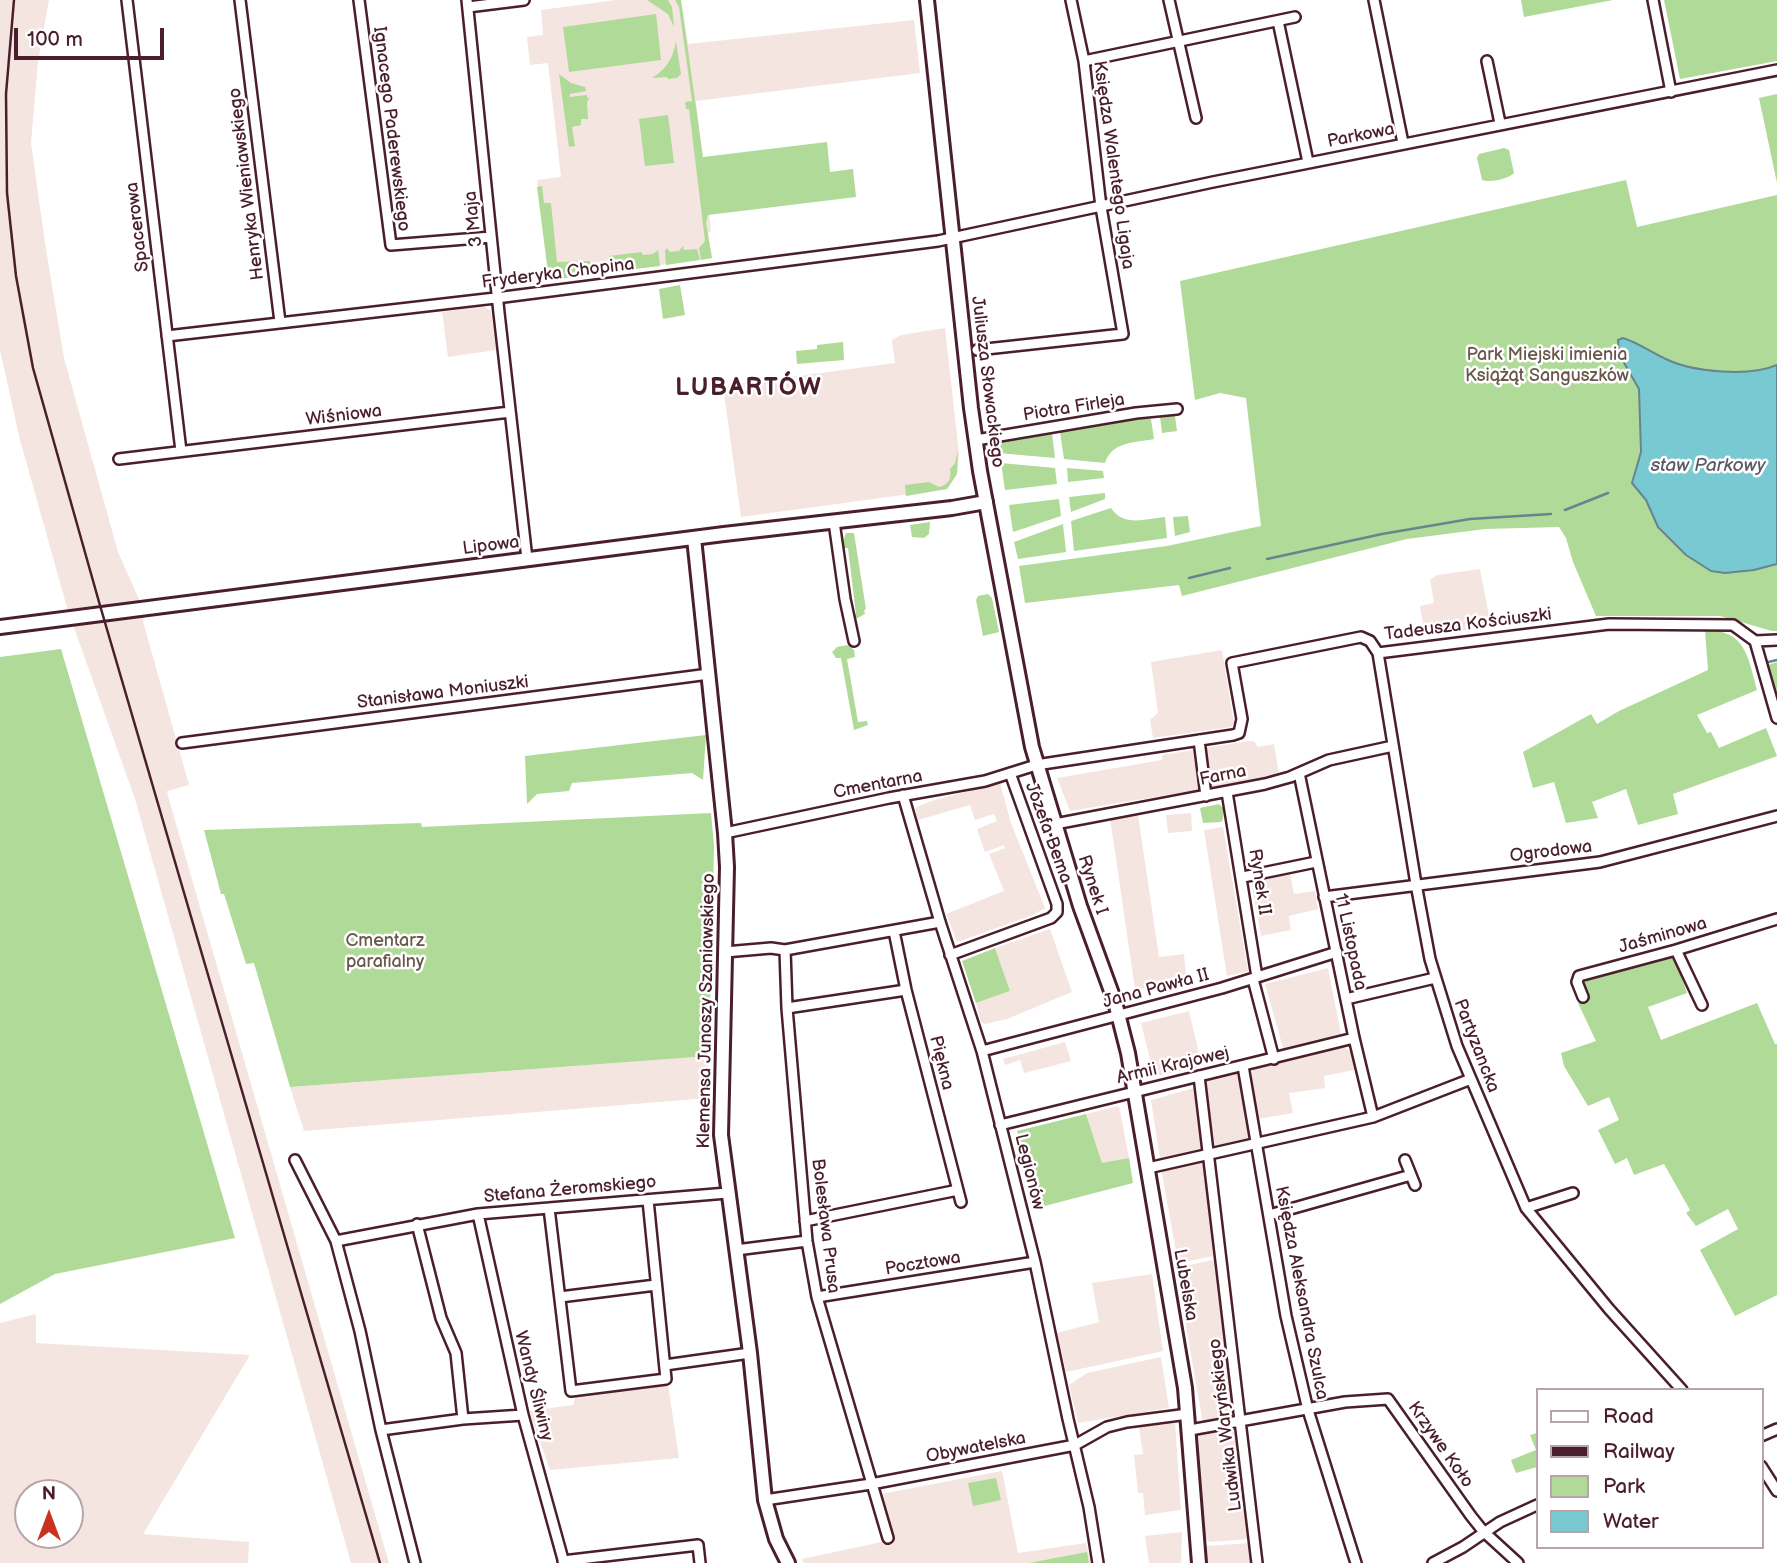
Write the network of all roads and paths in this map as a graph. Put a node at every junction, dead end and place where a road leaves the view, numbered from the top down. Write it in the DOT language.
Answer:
graph roads {
  1 [pos="127,0"];
  2 [pos="240,0"];
  3 [pos="359,0"];
  4 [pos="524,0"];
  5 [pos="927,0"];
  6 [pos="1071,0"];
  7 [pos="1169,0"];
  8 [pos="1653,0"];
  9 [pos="1377,1"];
  10 [pos="467,3"];
  11 [pos="1295,17"];
  12 [pos="1278,20"];
  13 [pos="1179,41"];
  14 [pos="1084,61"];
  15 [pos="1487,61"];
  16 [pos="1777,70"];
  17 [pos="1671,92"];
  18 [pos="1196,118"];
  19 [pos="1500,123"];
  20 [pos="1403,143"];
  21 [pos="1308,162"];
  22 [pos="1101,207"];
  23 [pos="491,237"];
  24 [pos="952,238"];
  25 [pos="497,298"];
  26 [pos="280,322"];
  27 [pos="167,336"];
  28 [pos="978,350"];
  29 [pos="1177,409"];
  30 [pos="510,412"];
  31 [pos="976,440"];
  32 [pos="181,451"];
  33 [pos="119,458"];
  34 [pos="986,502"];
  35 [pos="834,522"];
  36 [pos="694,538"];
  37 [pos="527,559"];
  38 [pos="0,627"];
  39 [pos="1777,640"];
  40 [pos="854,641"];
  41 [pos="1755,641"];
  42 [pos="1378,653"];
  43 [pos="709,674"];
  44 [pos="1777,718"];
  45 [pos="1199,740"];
  46 [pos="182,743"];
  47 [pos="1393,746"];
  48 [pos="1036,765"];
  49 [pos="1298,773"];
  50 [pos="1010,774"];
  51 [pos="1227,792"];
  52 [pos="903,795"];
  53 [pos="1206,796"];
  54 [pos="1777,816"];
  55 [pos="1055,824"];
  56 [pos="725,833"];
  57 [pos="1316,862"];
  58 [pos="1242,877"];
  59 [pos="1416,884"];
  60 [pos="1324,897"];
  61 [pos="1777,919"];
  62 [pos="940,922"];
  63 [pos="894,931"];
  64 [pos="785,950"];
  65 [pos="1676,950"];
  66 [pos="1337,952"];
  67 [pos="725,953"];
  68 [pos="950,955"];
  69 [pos="1255,978"];
  70 [pos="1434,978"];
  71 [pos="906,990"];
  72 [pos="1583,997"];
  73 [pos="1346,999"];
  74 [pos="1702,1005"];
  75 [pos="787,1007"];
  76 [pos="1119,1016"];
  77 [pos="1354,1038"];
  78 [pos="982,1051"];
  79 [pos="1274,1059"];
  80 [pos="1243,1066"];
  81 [pos="1199,1076"];
  82 [pos="1471,1079"];
  83 [pos="1135,1090"];
  84 [pos="1373,1117"];
  85 [pos="1000,1125"];
  86 [pos="1257,1145"];
  87 [pos="1210,1153"];
  88 [pos="295,1160"];
  89 [pos="1405,1160"];
  90 [pos="1148,1168"];
  91 [pos="1412,1175"];
  92 [pos="1415,1185"];
  93 [pos="958,1190"];
  94 [pos="727,1193"];
  95 [pos="1573,1193"];
  96 [pos="648,1200"];
  97 [pos="961,1202"];
  98 [pos="549,1208"];
  99 [pos="1526,1208"];
  100 [pos="478,1214"];
  101 [pos="1269,1215"];
  102 [pos="805,1221"];
  103 [pos="417,1224"];
  104 [pos="335,1241"];
  105 [pos="807,1241"];
  106 [pos="736,1250"];
  107 [pos="1035,1262"];
  108 [pos="656,1285"];
  109 [pos="560,1297"];
  110 [pos="817,1297"];
  111 [pos="750,1353"];
  112 [pos="665,1365"];
  113 [pos="1680,1388"];
  114 [pos="1308,1410"];
  115 [pos="1188,1414"];
  116 [pos="523,1415"];
  117 [pos="463,1419"];
  118 [pos="1241,1422"];
  119 [pos="381,1430"];
  120 [pos="1190,1430"];
  121 [pos="1074,1445"];
  122 [pos="1763,1469"];
  123 [pos="871,1484"];
  124 [pos="1777,1491"];
  125 [pos="765,1500"];
  126 [pos="1536,1505"];
  127 [pos="1483,1531"];
  128 [pos="888,1538"];
  129 [pos="564,1562"];
  130 [pos="415,1563"];
  131 [pos="700,1563"];
  132 [pos="788,1563"];
  133 [pos="1098,1563"];
  134 [pos="1199,1563"];
  135 [pos="1257,1563"];
  136 [pos="1356,1563"];
  137 [pos="1433,1563"];
  138 [pos="1518,1563"];
  1 -- 27 [label="street, Spacerowa"];
  2 -- 26 [label="street, Henryka Wieniawskiego"];
  3 -- 23 [label="street, Ignacego Paderewskiego"];
  4 -- 10 [label="street"];
  5 -- 24 [label="street, Juliusza Słowackiego"];
  6 -- 14 [label="street, Księdza Walentego Ligaja"];
  7 -- 13 [label="street"];
  8 -- 17 [label="street"];
  9 -- 20 [label="street"];
  10 -- 23 [label="street, 3 Maja"];
  11 -- 12 [label="street"];
  12 -- 13 [label="street"];
  12 -- 21 [label="street"];
  13 -- 14 [label="street"];
  13 -- 18 [label="street"];
  14 -- 22 [label="street, Księdza Walentego Ligaja"];
  15 -- 19 [label="street"];
  16 -- 17 [label="street, Parkowa"];
  17 -- 19 [label="street, Parkowa"];
  19 -- 20 [label="street, Parkowa"];
  20 -- 21 [label="street, Parkowa"];
  21 -- 22 [label="street, Parkowa"];
  22 -- 24 [label="street, Parkowa"];
  22 -- 28 [label="street, Księdza Walentego Ligaja"];
  23 -- 25 [label="street, 3 Maja"];
  24 -- 25 [label="street, Fryderyka Chopina"];
  24 -- 31 [label="street, Juliusza Słowackiego"];
  25 -- 26 [label="street, Fryderyka Chopina"];
  25 -- 30 [label="street, 3 Maja"];
  26 -- 27 [label="street, Fryderyka Chopina"];
  27 -- 32 [label="street, Spacerowa"];
  29 -- 31 [label="street, Piotra Firleja"];
  30 -- 32 [label="street, Wiśniowa"];
  30 -- 37 [label="street, 3 Maja"];
  31 -- 34 [label="street, Juliusza Słowackiego"];
  32 -- 33 [label="street, Wiśniowa"];
  34 -- 35 [label="street, Lipowa"];
  34 -- 48 [label="street, Juliusza Słowackiego"];
  35 -- 36 [label="street, Lipowa"];
  35 -- 40 [label="street"];
  36 -- 37 [label="street, Lipowa"];
  36 -- 43 [label="street, Klemensa Junoszy Szaniawskiego"];
  37 -- 38 [label="street, Lipowa"];
  39 -- 41 [label="street"];
  41 -- 42 [label="street, Tadeusza Kościuszki"];
  41 -- 44 [label="street"];
  42 -- 45 [label="street, Tadeusza Kościuszki"];
  42 -- 47 [label="street, Partyzancka"];
  43 -- 46 [label="street, Stanisława Moniuszki"];
  43 -- 56 [label="street, Klemensa Junoszy Szaniawskiego"];
  45 -- 48 [label="street, Tadeusza Kościuszki"];
  45 -- 53 [label="street"];
  47 -- 49 [label="street, Farna"];
  47 -- 59 [label="street, Partyzancka"];
  48 -- 50 [label="street, Cmentarna"];
  48 -- 55 [label="street, Rynek I"];
  49 -- 51 [label="street, Farna"];
  49 -- 57 [label="street, 11 Listopada"];
  50 -- 52 [label="street, Cmentarna"];
  50 -- 68 [label="street, Józefa Bema"];
  51 -- 53 [label="street, Farna"];
  51 -- 58 [label="street, Rynek II"];
  52 -- 56 [label="street, Cmentarna"];
  52 -- 62 [label="street, Legionów"];
  53 -- 55 [label="street, Farna"];
  54 -- 59 [label="street, Ogrodowa"];
  55 -- 76 [label="street, Rynek I"];
  56 -- 67 [label="street, Klemensa Junoszy Szaniawskiego"];
  57 -- 58 [label="street"];
  57 -- 60 [label="street, 11 Listopada"];
  58 -- 69 [label="street, Rynek II"];
  59 -- 60 [label="street, Ogrodowa"];
  59 -- 70 [label="street, Partyzancka"];
  60 -- 66 [label="street, 11 Listopada"];
  61 -- 65 [label="street, Jaśminowa"];
  62 -- 63 [label="street"];
  62 -- 68 [label="street, Legionów"];
  63 -- 64 [label="street"];
  63 -- 71 [label="street, Piękna"];
  64 -- 67 [label="street"];
  64 -- 75 [label="street, Bolesława Prusa"];
  65 -- 72 [label="street, Jaśminowa"];
  65 -- 74 [label="street"];
  66 -- 69 [label="street, Jana Pawła II"];
  66 -- 73 [label="street, 11 Listopada"];
  67 -- 94 [label="street, Klemensa Junoszy Szaniawskiego"];
  68 -- 78 [label="street, Legionów"];
  69 -- 76 [label="street, Jana Pawła II"];
  69 -- 79 [label="street, Rynek II"];
  70 -- 73 [label="street"];
  70 -- 82 [label="street, Partyzancka"];
  71 -- 75 [label="street"];
  71 -- 93 [label="street, Piękna"];
  73 -- 77 [label="street, 11 Listopada"];
  75 -- 102 [label="street, Bolesława Prusa"];
  76 -- 78 [label="street, Jana Pawła II"];
  76 -- 83 [label="street, Lubelska"];
  77 -- 79 [label="street, Armii Krajowej"];
  77 -- 84 [label="street, 11 Listopada"];
  78 -- 85 [label="street, Legionów"];
  79 -- 80 [label="street, Armii Krajowej"];
  80 -- 81 [label="street, Armii Krajowej"];
  80 -- 86 [label="street, Księdza Aleksandra Szulca"];
  81 -- 83 [label="street, Armii Krajowej"];
  81 -- 87 [label="street, Ludwika Waryńskiego"];
  82 -- 84 [label="street"];
  82 -- 99 [label="street, Partyzancka"];
  83 -- 85 [label="street, Armii Krajowej"];
  83 -- 90 [label="street, Lubelska"];
  84 -- 86 [label="street"];
  85 -- 107 [label="street, Legionów"];
  86 -- 87 [label="street"];
  86 -- 101 [label="street, Księdza Aleksandra Szulca"];
  87 -- 90 [label="street"];
  87 -- 118 [label="street, Ludwika Waryńskiego"];
  88 -- 104 [label="street"];
  89 -- 91 [label="street"];
  90 -- 115 [label="street, Lubelska"];
  91 -- 92 [label="street"];
  91 -- 101 [label="street"];
  93 -- 97 [label="street, Piękna"];
  93 -- 102 [label="street"];
  94 -- 96 [label="street, Stefana Żeromskiego"];
  94 -- 106 [label="street, Klemensa Junoszy Szaniawskiego"];
  95 -- 99 [label="street"];
  96 -- 98 [label="street, Stefana Żeromskiego"];
  96 -- 108 [label="street"];
  98 -- 100 [label="street, Stefana Żeromskiego"];
  98 -- 109 [label="street"];
  99 -- 113 [label="street, Partyzancka"];
  100 -- 103 [label="street, Stefana Żeromskiego"];
  100 -- 116 [label="street, Wandy Śliwiny"];
  101 -- 114 [label="street, Księdza Aleksandra Szulca"];
  102 -- 105 [label="street, Bolesława Prusa"];
  103 -- 104 [label="street, Stefana Żeromskiego"];
  103 -- 117 [label="street"];
  104 -- 119 [label="street"];
  105 -- 106 [label="street"];
  105 -- 110 [label="street, Bolesława Prusa"];
  106 -- 111 [label="street, Klemensa Junoszy Szaniawskiego"];
  107 -- 110 [label="street, Pocztowa"];
  107 -- 121 [label="street, Legionów"];
  108 -- 109 [label="street"];
  108 -- 112 [label="street"];
  109 -- 112 [label="street"];
  110 -- 123 [label="street, Bolesława Prusa"];
  111 -- 112 [label="street"];
  111 -- 125 [label="street, Klemensa Junoszy Szaniawskiego"];
  114 -- 118 [label="street, Krzywe Koło"];
  114 -- 127 [label="street, Krzywe Koło"];
  114 -- 136 [label="street, Księdza Aleksandra Szulca"];
  115 -- 120 [label="street, Lubelska"];
  115 -- 121 [label="street, Obywatelska"];
  116 -- 117 [label="street"];
  116 -- 129 [label="street, Wandy Śliwiny"];
  117 -- 119 [label="street"];
  118 -- 120 [label="street, Krzywe Koło"];
  118 -- 135 [label="street, Ludwika Waryńskiego"];
  119 -- 130 [label="street"];
  120 -- 134 [label="street, Lubelska"];
  121 -- 123 [label="street, Obywatelska"];
  121 -- 133 [label="street, Legionów"];
  122 -- 124 [label="street"];
  123 -- 125 [label="street, Obywatelska"];
  123 -- 128 [label="street, Bolesława Prusa"];
  125 -- 132 [label="street, Klemensa Junoszy Szaniawskiego"];
  126 -- 127 [label="street"];
  127 -- 137 [label="street"];
  127 -- 138 [label="street, Krzywe Koło"];
  129 -- 131 [label="street"];
}
